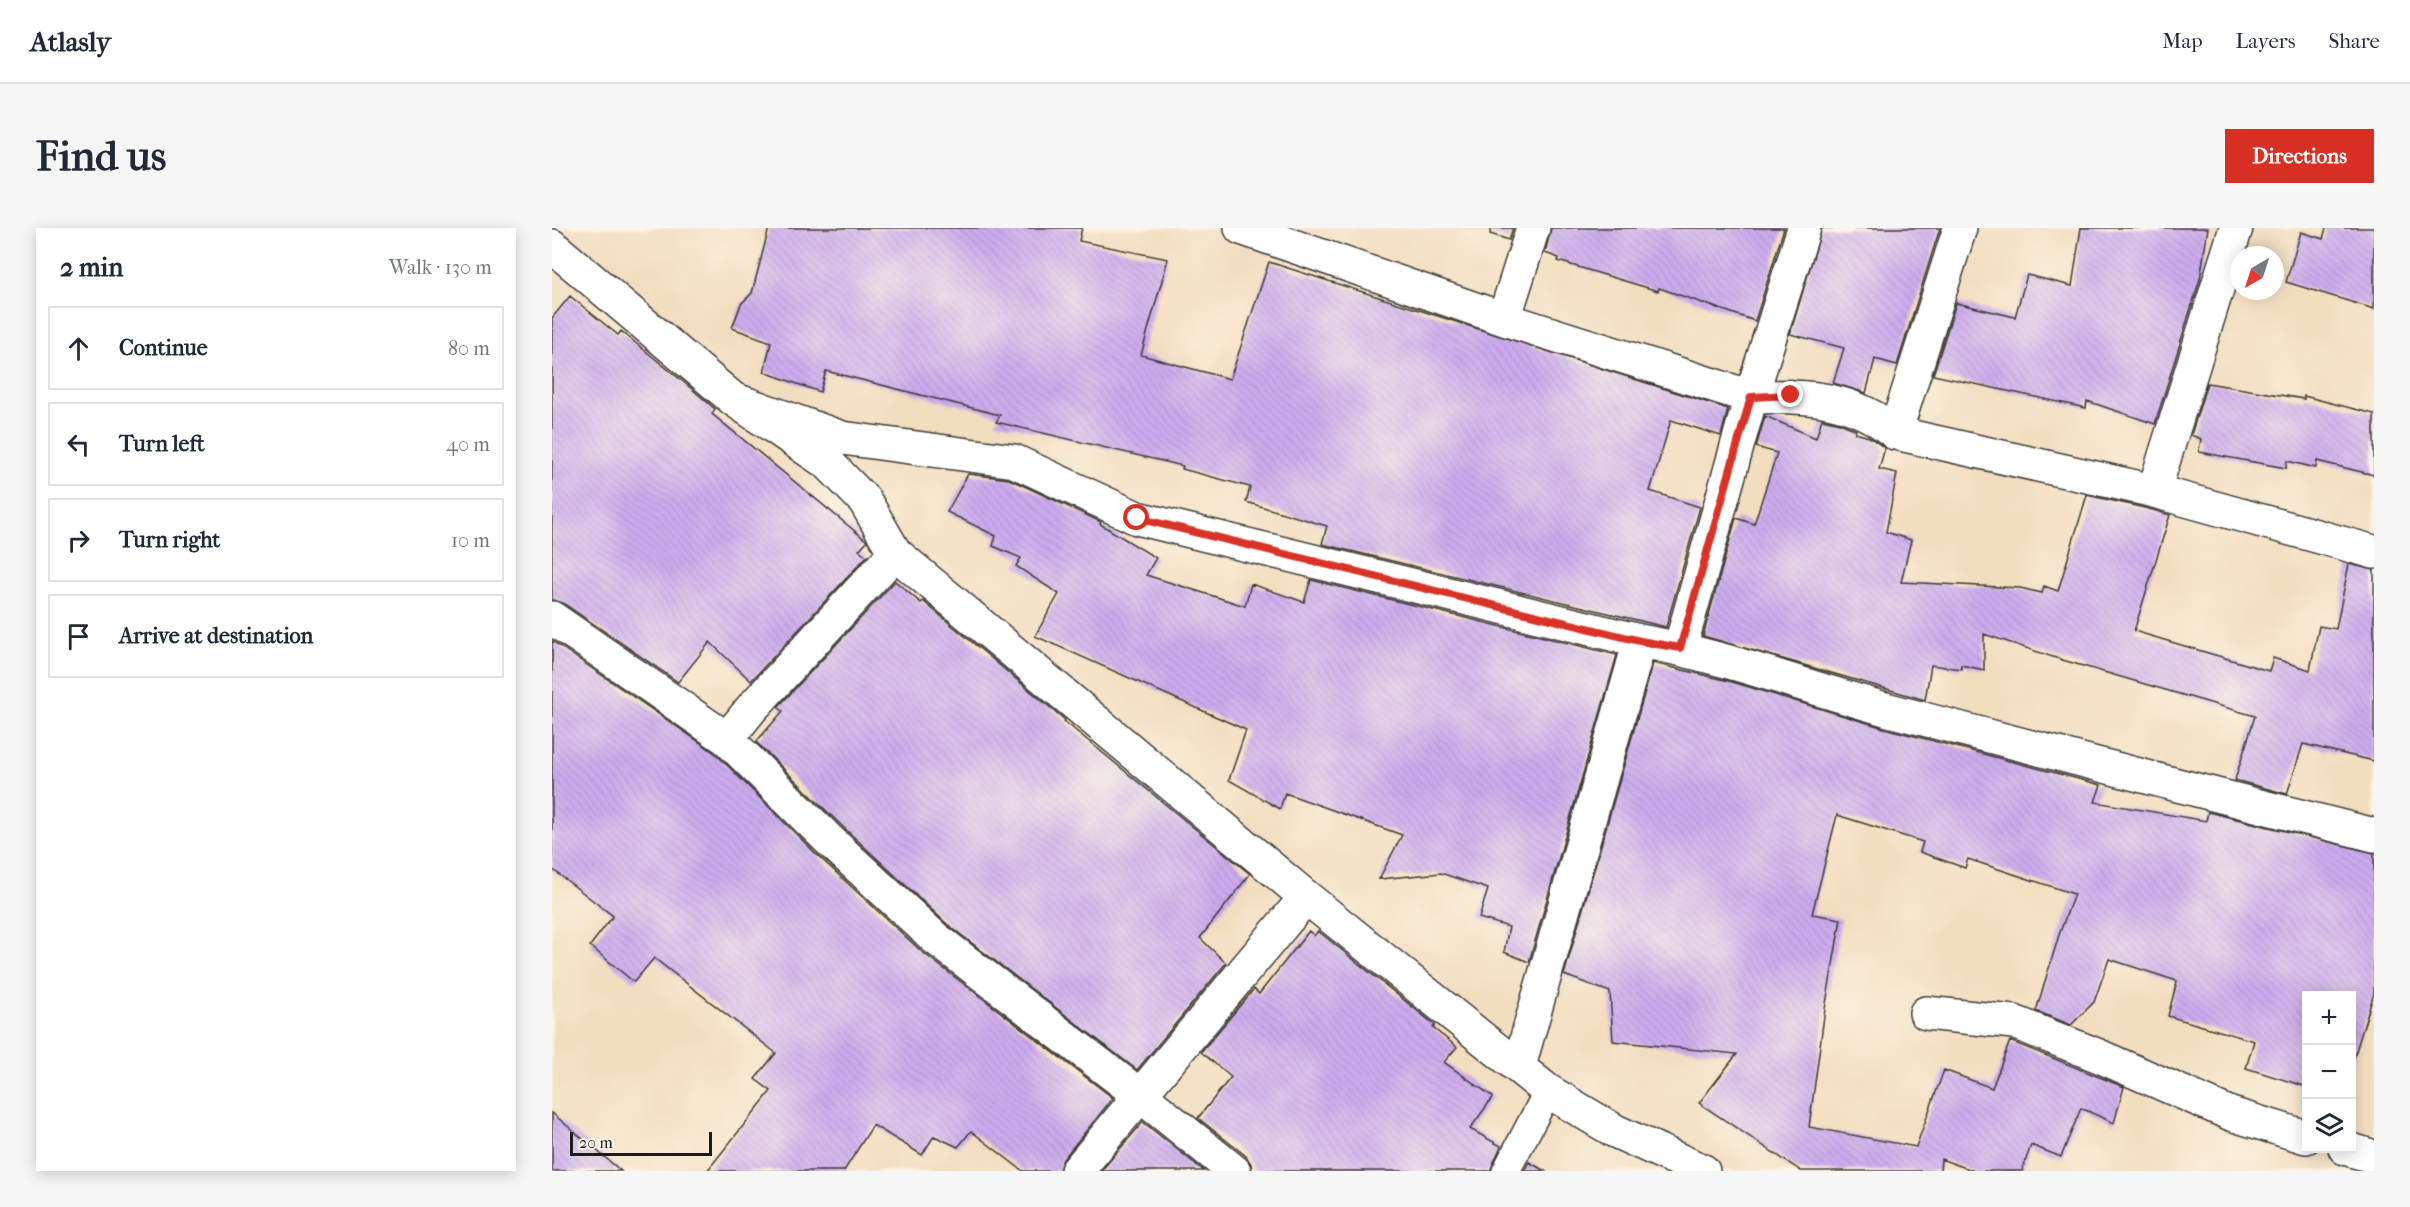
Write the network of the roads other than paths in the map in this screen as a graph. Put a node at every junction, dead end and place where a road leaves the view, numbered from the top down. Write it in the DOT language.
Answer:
graph roads {
  1 [pos="1241,228"];
  2 [pos="1533,228"];
  3 [pos="1804,228"];
  4 [pos="1960,228"];
  5 [pos="2236,228"];
  6 [pos="1279,234"];
  7 [pos="552,246"];
  8 [pos="1504,319"];
  9 [pos="1751,397"];
  10 [pos="733,399"];
  11 [pos="1896,433"];
  12 [pos="2154,491"];
  13 [pos="2374,552"];
  14 [pos="895,553"];
  15 [pos="552,618"];
  16 [pos="1640,641"];
  17 [pos="1680,648"];
  18 [pos="727,739"];
  19 [pos="2374,835"];
  20 [pos="1306,897"];
  21 [pos="1926,1013"];
  22 [pos="1519,1066"];
  23 [pos="1548,1091"];
  24 [pos="1142,1096"];
  25 [pos="2302,1135"];
  26 [pos="2356,1152"];
  27 [pos="2374,1157"];
  28 [pos="1077,1171"];
  29 [pos="1234,1171"];
  30 [pos="1506,1171"];
  31 [pos="1703,1171"];
  1 -- 6 [label="street"];
  2 -- 8 [label="street"];
  3 -- 9 [label="street"];
  4 -- 11 [label="street"];
  5 -- 12 [label="street"];
  6 -- 8 [label="street"];
  7 -- 10 [label="street"];
  8 -- 9 [label="street"];
  9 -- 11 [label="street"];
  9 -- 17 [label="street"];
  10 -- 14 [label="street"];
  10 -- 16 [label="street"];
  11 -- 12 [label="street"];
  12 -- 13 [label="street"];
  14 -- 18 [label="street"];
  14 -- 20 [label="street"];
  15 -- 18 [label="street"];
  16 -- 17 [label="street"];
  16 -- 22 [label="street"];
  17 -- 19 [label="street"];
  18 -- 24 [label="street"];
  20 -- 22 [label="street"];
  20 -- 24 [label="street"];
  21 -- 25 [label="street"];
  22 -- 23 [label="street"];
  23 -- 30 [label="lane"];
  23 -- 31 [label="street"];
  24 -- 28 [label="street"];
  24 -- 29 [label="street"];
  26 -- 27 [label="street"];
}
